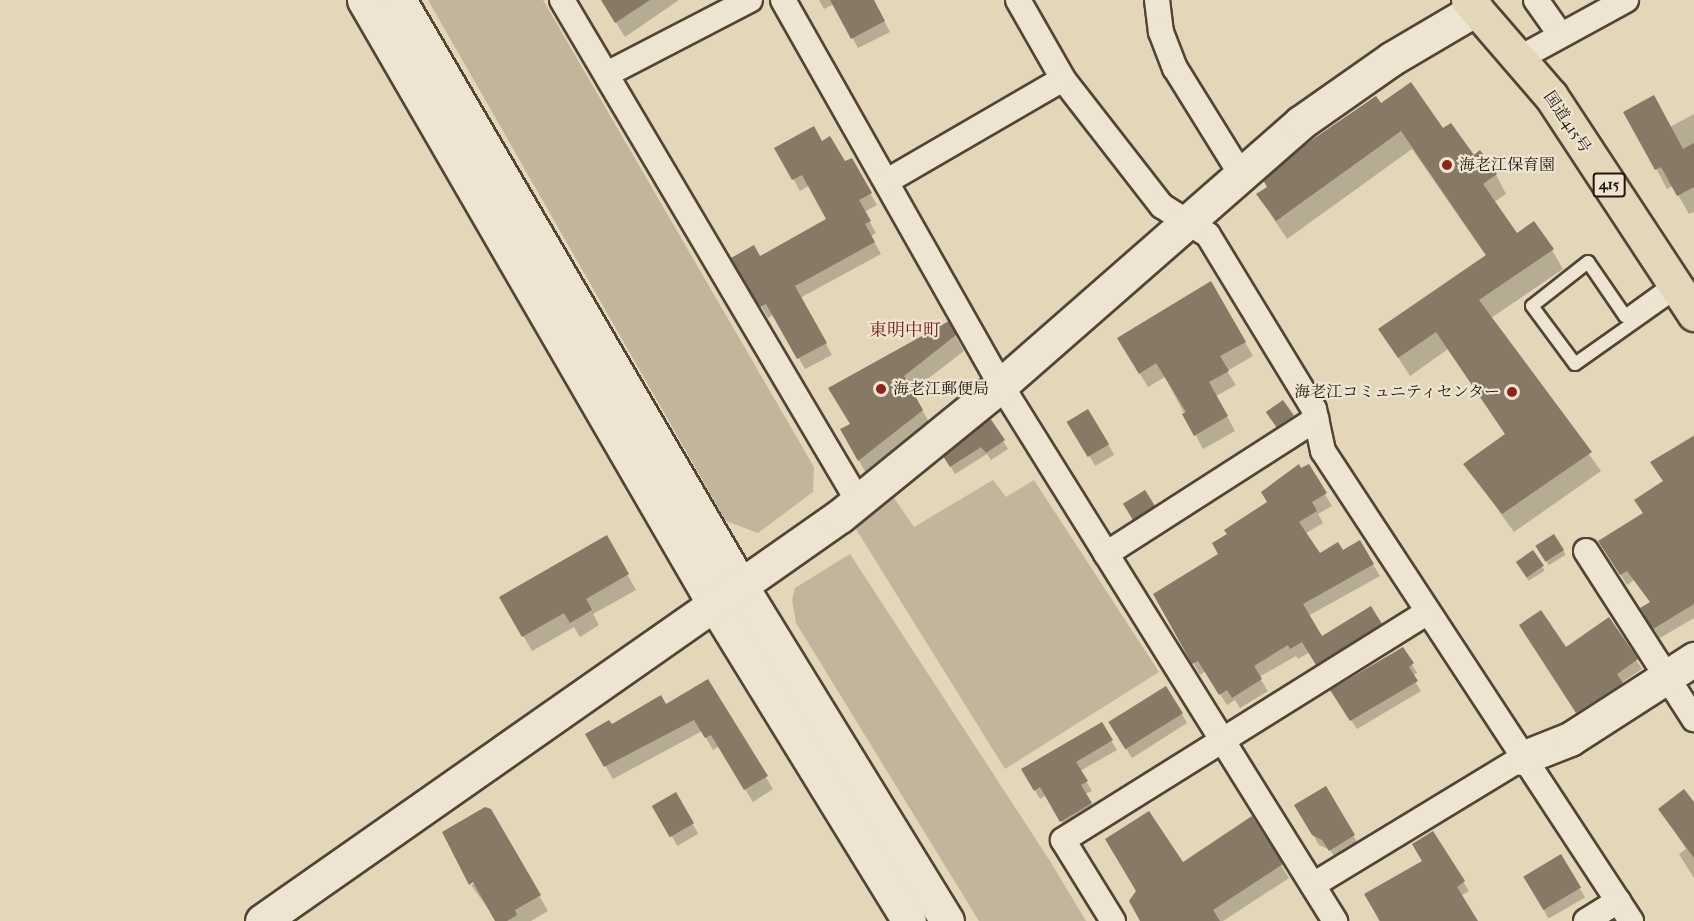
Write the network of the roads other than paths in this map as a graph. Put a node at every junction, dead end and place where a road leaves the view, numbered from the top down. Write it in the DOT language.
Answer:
graph roads {
  1 [pos="364,0"];
  2 [pos="399,0"];
  3 [pos="562,0"];
  4 [pos="750,0"];
  5 [pos="783,0"];
  6 [pos="1018,0"];
  7 [pos="1157,0"];
  8 [pos="1536,0"];
  9 [pos="1626,0"];
  10 [pos="1472,4"];
  11 [pos="1560,34"];
  12 [pos="1520,58"];
  13 [pos="607,74"];
  14 [pos="1063,79"];
  15 [pos="1240,173"];
  16 [pos="887,181"];
  17 [pos="1186,220"];
  18 [pos="1681,296"];
  19 [pos="1001,385"];
  20 [pos="1316,419"];
  21 [pos="858,501"];
  22 [pos="1586,551"];
  23 [pos="1106,554"];
  24 [pos="741,586"];
  25 [pos="714,604"];
  26 [pos="1428,612"];
  27 [pos="1681,668"];
  28 [pos="1694,719"];
  29 [pos="1224,742"];
  30 [pos="1535,753"];
  31 [pos="1313,885"];
  32 [pos="1618,901"];
  33 [pos="262,921"];
  34 [pos="909,921"];
  35 [pos="947,921"];
  36 [pos="1113,921"];
  37 [pos="1335,921"];
  38 [pos="1586,921"];
  39 [pos="1632,921"];
  1 -- 25 [label="street"];
  2 -- 24 [label="street"];
  3 -- 13 [label="street"];
  4 -- 13 [label="street"];
  5 -- 16 [label="street"];
  6 -- 14 [label="street"];
  7 -- 15 [label="street"];
  8 -- 11 [label="street"];
  9 -- 11 [label="street"];
  10 -- 12 [label="highway, 国道415号 / 415"];
  10 -- 15 [label="street"];
  11 -- 12 [label="street"];
  12 -- 18 [label="highway, 国道415号 / 415"];
  13 -- 21 [label="street"];
  14 -- 16 [label="street"];
  14 -- 17 [label="street"];
  15 -- 17 [label="street"];
  16 -- 19 [label="street"];
  17 -- 19 [label="street"];
  17 -- 20 [label="street"];
  18 -- 18 [label="lane"];
  19 -- 21 [label="street"];
  19 -- 23 [label="street"];
  20 -- 23 [label="street"];
  20 -- 26 [label="street"];
  21 -- 24 [label="street"];
  22 -- 27 [label="street"];
  23 -- 29 [label="street"];
  24 -- 25 [label="street"];
  24 -- 35 [label="street"];
  25 -- 33 [label="street"];
  25 -- 34 [label="street"];
  26 -- 29 [label="street"];
  26 -- 30 [label="street"];
  27 -- 28 [label="street"];
  27 -- 30 [label="street"];
  29 -- 31 [label="street"];
  29 -- 36 [label="street"];
  30 -- 31 [label="street"];
  30 -- 32 [label="street"];
  31 -- 37 [label="street"];
  32 -- 38 [label="street"];
  32 -- 39 [label="street"];
}
